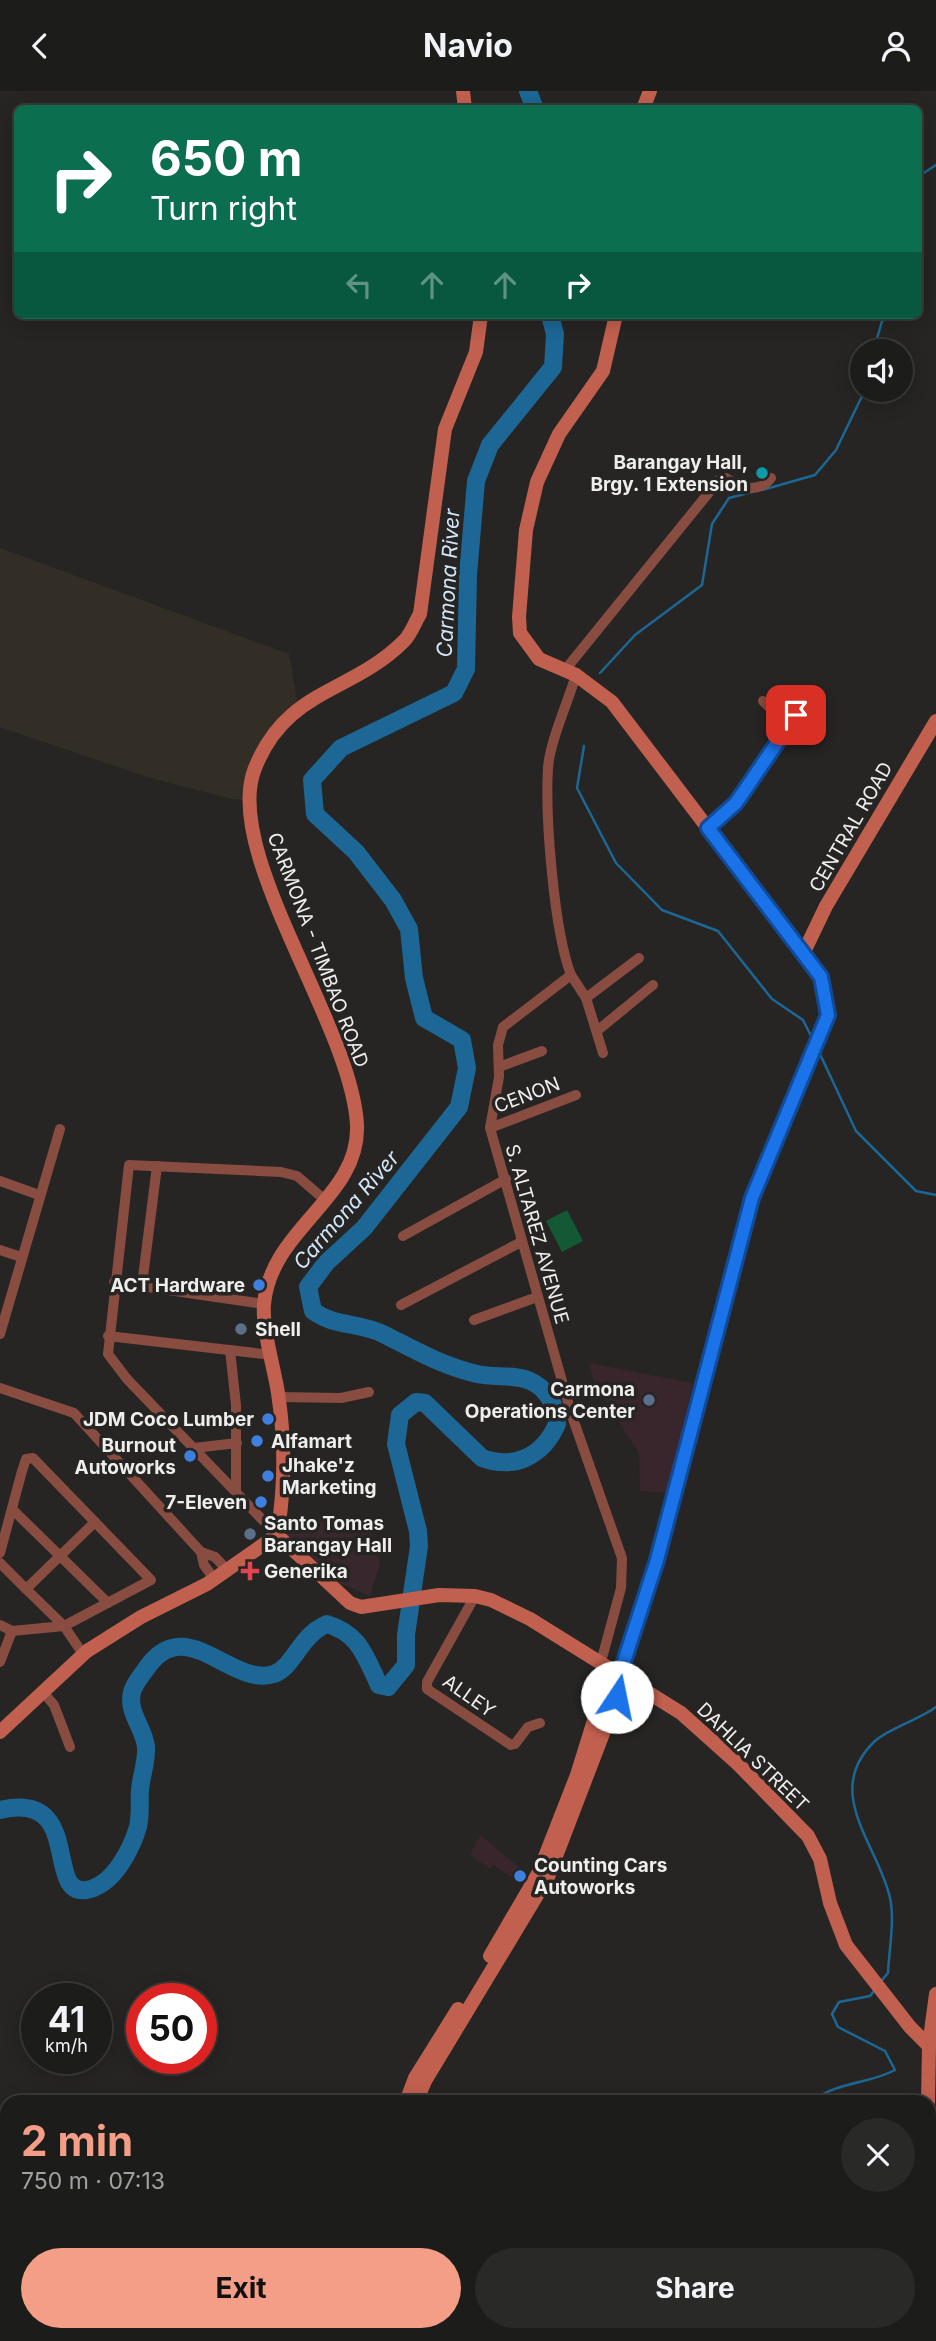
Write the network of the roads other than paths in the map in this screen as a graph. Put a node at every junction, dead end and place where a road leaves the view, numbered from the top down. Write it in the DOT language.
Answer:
graph roads {
  1 [pos="480,319"];
  2 [pos="615,319"];
  3 [pos="771,478"];
  4 [pos="570,673"];
  5 [pos="787,692"];
  6 [pos="763,701"];
  7 [pos="936,721"];
  8 [pos="789,727"];
  9 [pos="708,828"];
  10 [pos="803,954"];
  11 [pos="639,958"];
  12 [pos="571,975"];
  13 [pos="653,985"];
  14 [pos="586,998"];
  15 [pos="597,1031"];
  16 [pos="542,1051"];
  17 [pos="603,1053"];
  18 [pos="499,1067"];
  19 [pos="576,1095"];
  20 [pos="490,1128"];
  21 [pos="60,1129"];
  22 [pos="157,1166"];
  23 [pos="506,1179"];
  24 [pos="0,1181"];
  25 [pos="39,1195"];
  26 [pos="325,1200"];
  27 [pos="403,1236"];
  28 [pos="521,1242"];
  29 [pos="0,1250"];
  30 [pos="21,1257"];
  31 [pos="114,1282"];
  32 [pos="142,1285"];
  33 [pos="537,1297"];
  34 [pos="264,1304"];
  35 [pos="401,1305"];
  36 [pos="3,1313"];
  37 [pos="474,1319"];
  38 [pos="0,1334"];
  39 [pos="108,1336"];
  40 [pos="230,1350"];
  41 [pos="272,1355"];
  42 [pos="0,1388"];
  43 [pos="369,1392"];
  44 [pos="279,1397"];
  45 [pos="237,1443"];
  46 [pos="194,1448"];
  47 [pos="236,1490"];
  48 [pos="12,1509"];
  49 [pos="95,1522"];
  50 [pos="277,1535"];
  51 [pos="201,1552"];
  52 [pos="0,1553"];
  53 [pos="60,1556"];
  54 [pos="0,1563"];
  55 [pos="228,1571"];
  56 [pos="215,1580"];
  57 [pos="26,1589"];
  58 [pos="475,1596"];
  59 [pos="108,1603"];
  60 [pos="0,1625"];
  61 [pos="64,1626"];
  62 [pos="12,1630"];
  63 [pos="83,1654"];
  64 [pos="0,1662"];
  65 [pos="601,1663"];
  66 [pos="620,1674"];
  67 [pos="42,1691"];
  68 [pos="540,1723"];
  69 [pos="0,1732"];
  70 [pos="70,1747"];
  71 [pos="936,1994"];
  72 [pos="929,2046"];
  73 [pos="409,2095"];
  74 [pos="419,2095"];
  75 [pos="928,2095"];
  1 -- 26 [label="main road, CARMONA - TIMBAO ROAD"];
  2 -- 4 [label="main road"];
  3 -- 4 [label="street"];
  4 -- 9 [label="main road"];
  4 -- 12 [label="street"];
  5 -- 8 [label="street"];
  6 -- 8 [label="street"];
  7 -- 10 [label="main road, CENTRAL ROAD"];
  8 -- 9 [label="street"];
  9 -- 10 [label="main road"];
  10 -- 66 [label="main road"];
  11 -- 14 [label="street"];
  12 -- 14 [label="street"];
  12 -- 18 [label="street, S. ALTAREZ AVENUE"];
  13 -- 15 [label="street"];
  14 -- 15 [label="street"];
  15 -- 17 [label="street"];
  16 -- 18 [label="street"];
  18 -- 20 [label="street, S. ALTAREZ AVENUE"];
  19 -- 20 [label="street, CENON"];
  20 -- 23 [label="street, S. ALTAREZ AVENUE"];
  21 -- 25 [label="street"];
  22 -- 26 [label="street"];
  22 -- 31 [label="street"];
  22 -- 32 [label="street"];
  23 -- 27 [label="street"];
  23 -- 28 [label="street, S. ALTAREZ AVENUE"];
  24 -- 25 [label="street"];
  25 -- 30 [label="street"];
  26 -- 34 [label="main road, CARMONA - TIMBAO ROAD"];
  28 -- 33 [label="street, S. ALTAREZ AVENUE"];
  28 -- 35 [label="street"];
  29 -- 30 [label="street"];
  30 -- 36 [label="street"];
  31 -- 32 [label="street"];
  31 -- 39 [label="street"];
  32 -- 34 [label="street"];
  33 -- 37 [label="street"];
  33 -- 65 [label="street, S. ALTAREZ AVENUE"];
  34 -- 41 [label="main road, CARMONA - TIMBAO ROAD"];
  36 -- 38 [label="street"];
  39 -- 40 [label="street"];
  39 -- 46 [label="street"];
  40 -- 41 [label="street"];
  40 -- 45 [label="street"];
  41 -- 44 [label="main road, CARMONA - TIMBAO ROAD"];
  42 -- 51 [label="street"];
  43 -- 44 [label="street"];
  44 -- 50 [label="main road, CARMONA - TIMBAO ROAD"];
  45 -- 46 [label="street"];
  45 -- 47 [label="street"];
  46 -- 47 [label="street"];
  47 -- 50 [label="street"];
  48 -- 49 [label="street"];
  48 -- 52 [label="street"];
  48 -- 53 [label="street"];
  49 -- 53 [label="street"];
  49 -- 59 [label="street"];
  50 -- 55 [label="main road"];
  50 -- 58 [label="main road, DAHLIA STREET"];
  51 -- 55 [label="street"];
  51 -- 56 [label="street"];
  53 -- 57 [label="street"];
  53 -- 59 [label="street"];
  54 -- 57 [label="street"];
  55 -- 56 [label="main road"];
  56 -- 63 [label="main road"];
  57 -- 61 [label="street"];
  58 -- 65 [label="main road, DAHLIA STREET"];
  58 -- 68 [label="street, ALLEY"];
  59 -- 61 [label="street"];
  60 -- 62 [label="street"];
  61 -- 62 [label="street"];
  61 -- 63 [label="street"];
  62 -- 64 [label="street"];
  63 -- 67 [label="main road"];
  65 -- 66 [label="main road, DAHLIA STREET"];
  66 -- 72 [label="main road, DAHLIA STREET"];
  66 -- 73 [label="main road"];
  66 -- 74 [label="main road"];
  67 -- 69 [label="main road"];
  67 -- 70 [label="street"];
  71 -- 72 [label="main road"];
  72 -- 75 [label="main road"];
}
